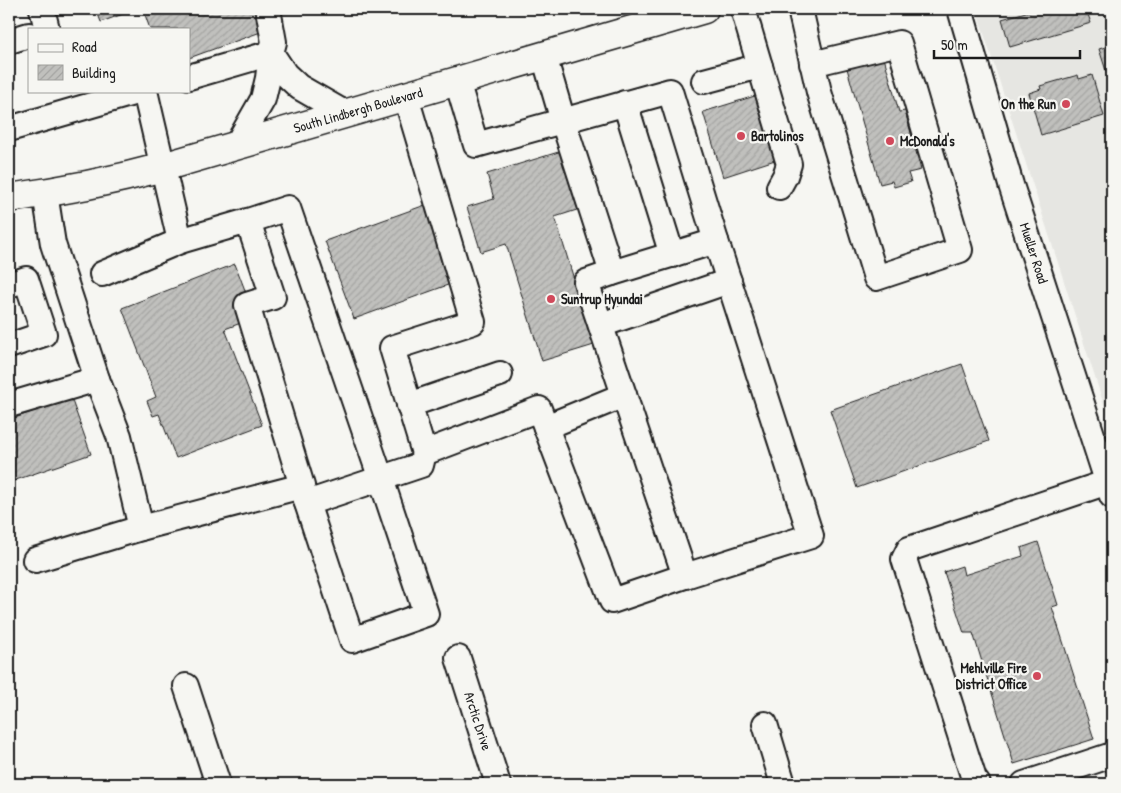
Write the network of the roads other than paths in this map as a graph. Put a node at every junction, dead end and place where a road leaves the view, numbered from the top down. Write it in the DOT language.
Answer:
graph roads {
  1 [pos="42,9"];
  2 [pos="268,9"];
  3 [pos="704,9"];
  4 [pos="743,9"];
  5 [pos="800,9"];
  6 [pos="960,9"];
  7 [pos="47,28"];
  8 [pos="28,35"];
  9 [pos="9,41"];
  10 [pos="271,53"];
  11 [pos="544,56"];
  12 [pos="812,64"];
  13 [pos="760,66"];
  14 [pos="190,77"];
  15 [pos="457,81"];
  16 [pos="704,81"];
  17 [pos="137,92"];
  18 [pos="145,92"];
  19 [pos="406,97"];
  20 [pos="625,103"];
  21 [pos="346,114"];
  22 [pos="563,120"];
  23 [pos="9,129"];
  24 [pos="236,146"];
  25 [pos="163,167"];
  26 [pos="779,187"];
  27 [pos="45,194"];
  28 [pos="9,198"];
  29 [pos="248,221"];
  30 [pos="180,241"];
  31 [pos="716,241"];
  32 [pos="672,255"];
  33 [pos="612,273"];
  34 [pos="102,274"];
  35 [pos="729,281"];
  36 [pos="9,285"];
  37 [pos="601,325"];
  38 [pos="9,346"];
  39 [pos="500,374"];
  40 [pos="97,379"];
  41 [pos="624,395"];
  42 [pos="9,405"];
  43 [pos="409,405"];
  44 [pos="546,427"];
  45 [pos="424,452"];
  46 [pos="381,479"];
  47 [pos="1110,489"];
  48 [pos="304,495"];
  49 [pos="141,528"];
  50 [pos="35,560"];
  51 [pos="685,576"];
  52 [pos="458,658"];
  53 [pos="186,686"];
  54 [pos="765,724"];
  55 [pos="1112,755"];
  56 [pos="218,784"];
  57 [pos="498,784"];
  58 [pos="783,784"];
  59 [pos="978,784"];
  60 [pos="1024,784"];
  1 -- 7 [label="street"];
  2 -- 10 [label="street"];
  3 -- 11 [label="main road, South Lindbergh Boulevard"];
  4 -- 13 [label="street"];
  5 -- 12 [label="street"];
  6 -- 47 [label="street, Mueller Road"];
  8 -- 9 [label="street"];
  10 -- 14 [label="street"];
  10 -- 21 [label="street"];
  10 -- 24 [label="street"];
  11 -- 15 [label="main road, South Lindbergh Boulevard"];
  11 -- 22 [label="street"];
  12 -- 12 [label="street"];
  13 -- 16 [label="street"];
  13 -- 26 [label="street"];
  15 -- 19 [label="main road, South Lindbergh Boulevard"];
  15 -- 22 [label="street"];
  17 -- 23 [label="street"];
  18 -- 25 [label="street"];
  19 -- 21 [label="main road, South Lindbergh Boulevard"];
  19 -- 43 [label="street"];
  20 -- 22 [label="street"];
  20 -- 31 [label="street"];
  20 -- 32 [label="street"];
  21 -- 24 [label="main road, South Lindbergh Boulevard"];
  22 -- 33 [label="street"];
  24 -- 25 [label="main road, South Lindbergh Boulevard"];
  25 -- 27 [label="main road, South Lindbergh Boulevard"];
  25 -- 30 [label="street"];
  27 -- 28 [label="main road, South Lindbergh Boulevard"];
  27 -- 40 [label="street"];
  29 -- 30 [label="street"];
  29 -- 46 [label="street"];
  29 -- 48 [label="street"];
  30 -- 34 [label="street"];
  31 -- 32 [label="street"];
  31 -- 35 [label="street"];
  32 -- 33 [label="street"];
  33 -- 37 [label="street"];
  35 -- 37 [label="street"];
  35 -- 51 [label="street"];
  36 -- 38 [label="street"];
  37 -- 41 [label="street"];
  39 -- 43 [label="street"];
  40 -- 42 [label="street"];
  40 -- 49 [label="street"];
  41 -- 44 [label="street"];
  41 -- 51 [label="street"];
  43 -- 45 [label="street"];
  44 -- 45 [label="street"];
  44 -- 51 [label="street"];
  45 -- 46 [label="street"];
  46 -- 48 [label="street"];
  46 -- 48 [label="street"];
  47 -- 59 [label="street"];
  48 -- 49 [label="street"];
  49 -- 50 [label="street"];
  52 -- 57 [label="street, Arctic Drive"];
  53 -- 56 [label="street"];
  54 -- 58 [label="street"];
  55 -- 60 [label="street"];
}
